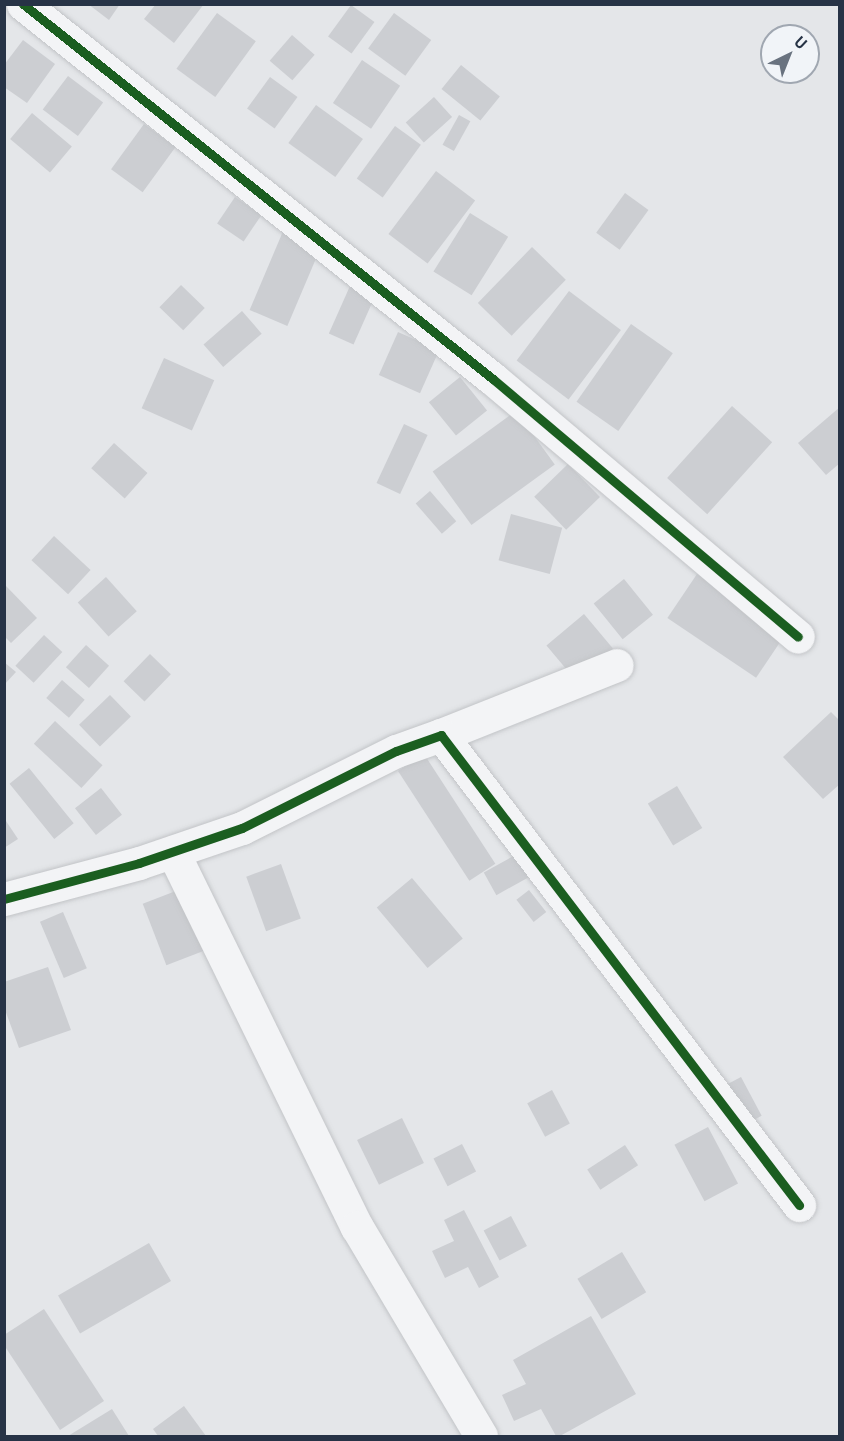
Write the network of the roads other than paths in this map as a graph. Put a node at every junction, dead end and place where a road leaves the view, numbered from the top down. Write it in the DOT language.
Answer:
graph roads {
  1 [pos="23,4"];
  2 [pos="798,637"];
  3 [pos="616,665"];
  4 [pos="441,735"];
  5 [pos="173,852"];
  6 [pos="4,899"];
  7 [pos="799,1205"];
  8 [pos="481,1437"];
  1 -- 2 [label="street"];
  3 -- 4 [label="street"];
  4 -- 5 [label="street"];
  4 -- 7 [label="street"];
  5 -- 6 [label="street"];
  5 -- 8 [label="street"];
}
